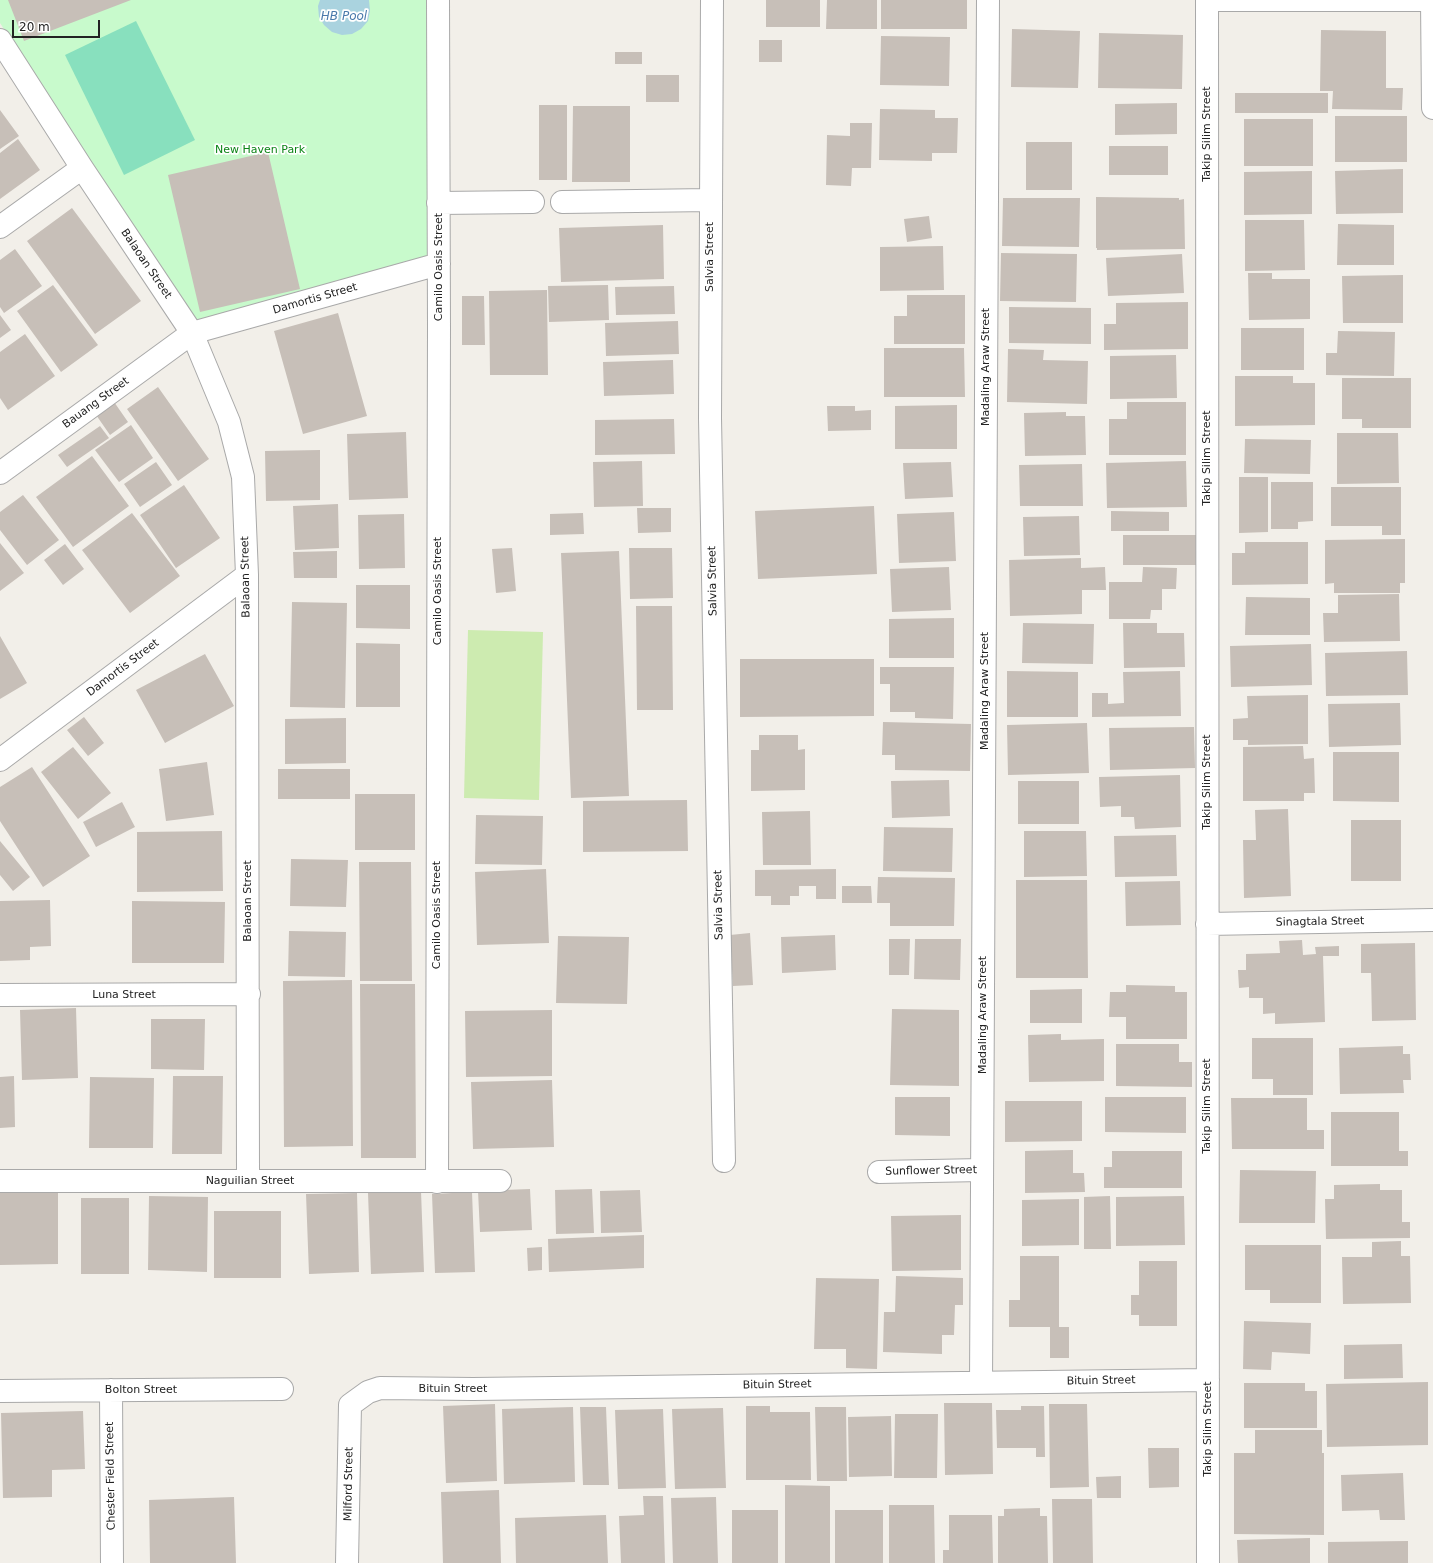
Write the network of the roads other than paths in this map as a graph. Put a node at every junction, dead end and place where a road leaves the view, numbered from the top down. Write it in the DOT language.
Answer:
graph roads {
  1 [pos="438,0"];
  2 [pos="712,0"];
  3 [pos="988,0"];
  4 [pos="1207,0"];
  5 [pos="1432,0"];
  6 [pos="0,40"];
  7 [pos="1433,108"];
  8 [pos="82,168"];
  9 [pos="710,200"];
  10 [pos="533,202"];
  11 [pos="562,202"];
  12 [pos="438,203"];
  13 [pos="0,227"];
  14 [pos="439,264"];
  15 [pos="192,333"];
  16 [pos="0,473"];
  17 [pos="247,575"];
  18 [pos="0,760"];
  19 [pos="1433,920"];
  20 [pos="1207,924"];
  21 [pos="249,994"];
  22 [pos="0,995"];
  23 [pos="724,1161"];
  24 [pos="982,1170"];
  25 [pos="879,1172"];
  26 [pos="0,1181"];
  27 [pos="248,1181"];
  28 [pos="500,1181"];
  29 [pos="436,1182"];
  30 [pos="1208,1380"];
  31 [pos="981,1382"];
  32 [pos="282,1389"];
  33 [pos="111,1390"];
  34 [pos="0,1391"];
  35 [pos="350,1405"];
  36 [pos="112,1563"];
  37 [pos="347,1563"];
  38 [pos="1208,1563"];
  1 -- 12 [label="street, Camilo Oasis Street"];
  2 -- 9 [label="street, Salvia Street"];
  3 -- 24 [label="street, Madaling Araw Street"];
  4 -- 5 [label="street"];
  4 -- 20 [label="street, Takip Silim Street"];
  5 -- 7 [label="street"];
  6 -- 8 [label="street, Balaoan Street"];
  8 -- 13 [label="street"];
  8 -- 15 [label="street, Balaoan Street"];
  9 -- 11 [label="street"];
  9 -- 23 [label="street, Salvia Street"];
  10 -- 12 [label="street"];
  12 -- 14 [label="street, Camilo Oasis Street"];
  14 -- 15 [label="street, Damortis Street"];
  14 -- 29 [label="street, Camilo Oasis Street"];
  15 -- 16 [label="street, Bauang Street"];
  15 -- 17 [label="street, Balaoan Street"];
  17 -- 18 [label="street, Damortis Street"];
  17 -- 21 [label="street, Balaoan Street"];
  19 -- 20 [label="street, Sinagtala Street"];
  20 -- 30 [label="street, Takip Silim Street"];
  21 -- 22 [label="street, Luna Street"];
  21 -- 27 [label="street, Balaoan Street"];
  24 -- 25 [label="street, Sunflower Street"];
  24 -- 31 [label="street, Madaling Araw Street"];
  26 -- 27 [label="street, Naguilian Street"];
  27 -- 29 [label="street, Naguilian Street"];
  28 -- 29 [label="street, Naguilian Street"];
  30 -- 31 [label="street, Bituin Street"];
  30 -- 38 [label="street, Takip Silim Street"];
  31 -- 35 [label="street, Bituin Street"];
  32 -- 33 [label="street, Bolton Street"];
  33 -- 34 [label="street, Bolton Street"];
  33 -- 36 [label="street, Chester Field Street"];
  35 -- 37 [label="street, Milford Street"];
}
